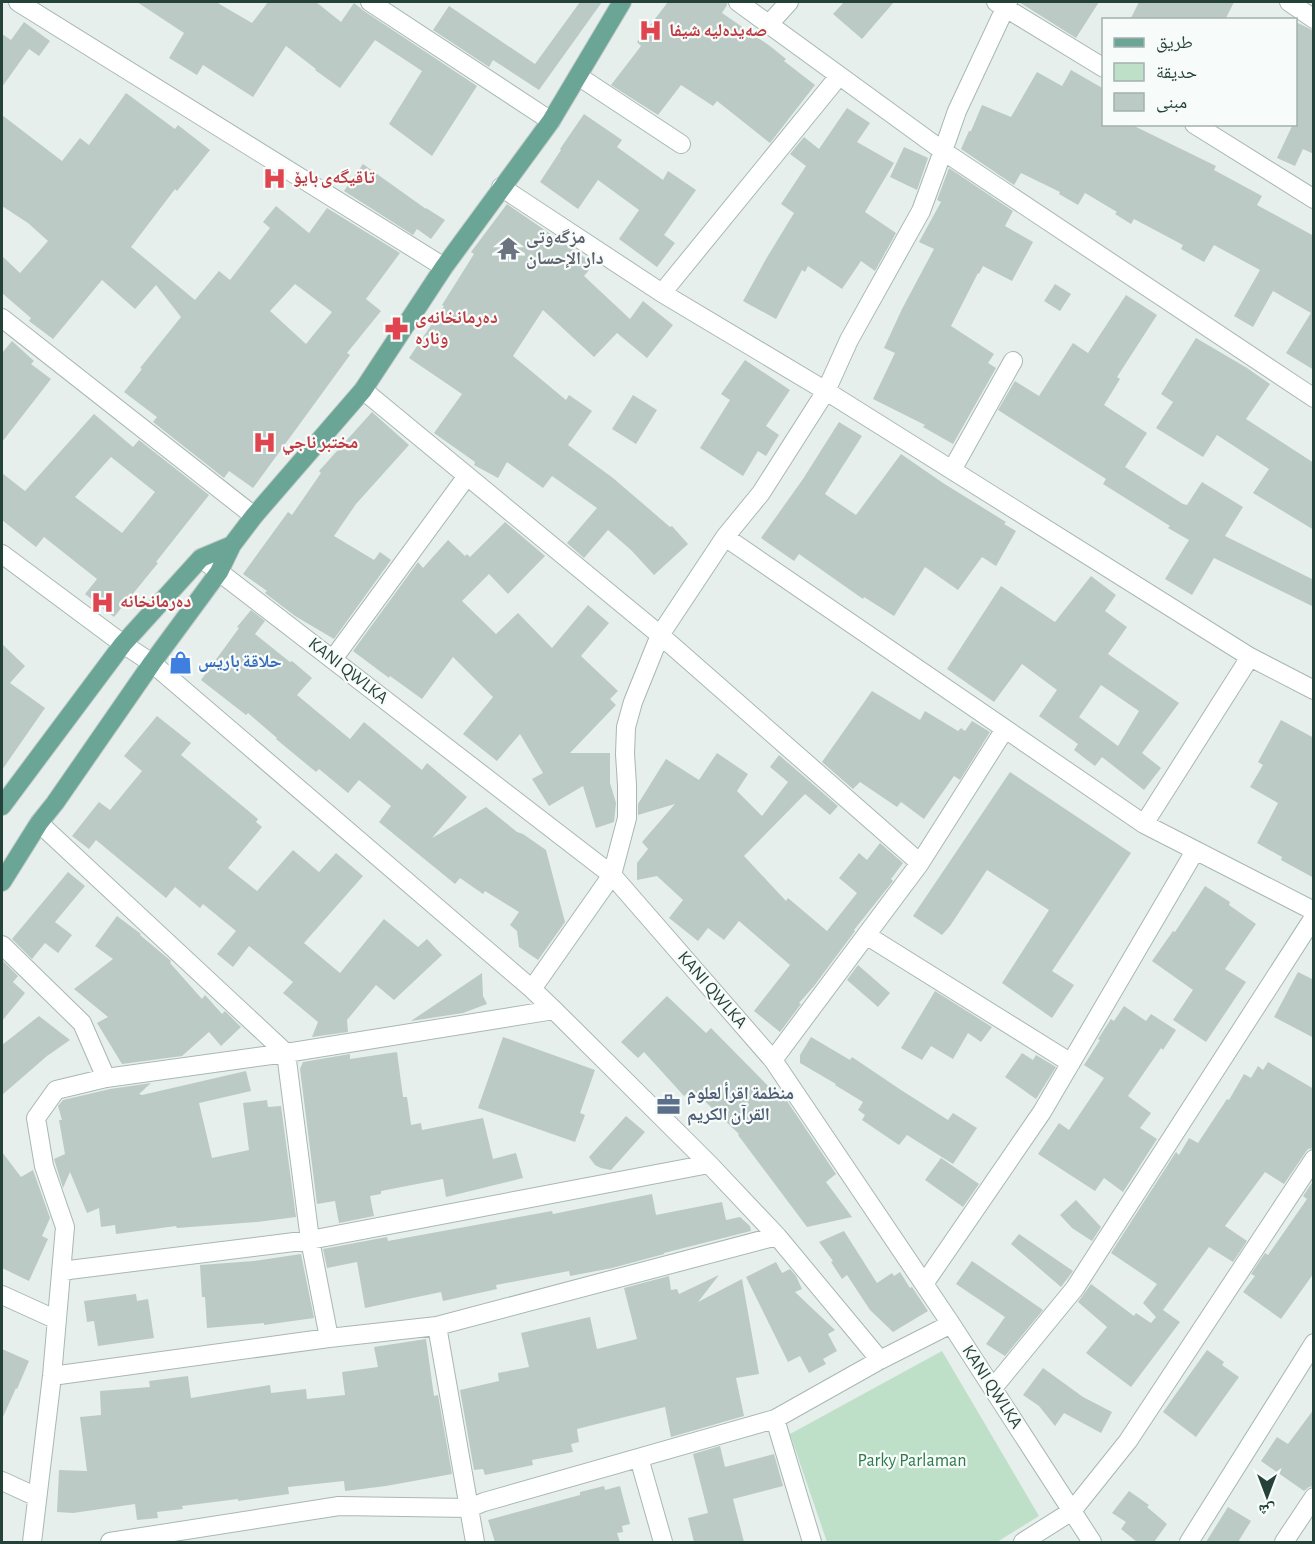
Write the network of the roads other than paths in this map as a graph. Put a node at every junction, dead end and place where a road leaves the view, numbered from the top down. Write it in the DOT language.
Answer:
graph roads {
  1 [pos="18,2"];
  2 [pos="370,2"];
  3 [pos="622,2"];
  4 [pos="738,2"];
  5 [pos="789,2"];
  6 [pos="1290,2"];
  7 [pos="1003,3"];
  8 [pos="1314,19"];
  9 [pos="769,24"];
  10 [pos="1102,67"];
  11 [pos="578,76"];
  12 [pos="839,76"];
  13 [pos="551,121"];
  14 [pos="1197,126"];
  15 [pos="681,144"];
  16 [pos="944,151"];
  17 [pos="501,187"];
  18 [pos="1314,199"];
  19 [pos="444,267"];
  20 [pos="662,293"];
  21 [pos="2,318"];
  22 [pos="1012,361"];
  23 [pos="363,390"];
  24 [pos="825,391"];
  25 [pos="1314,398"];
  26 [pos="952,470"];
  27 [pos="467,476"];
  28 [pos="254,516"];
  29 [pos="725,537"];
  30 [pos="232,545"];
  31 [pos="2,554"];
  32 [pos="201,558"];
  33 [pos="219,572"];
  34 [pos="660,635"];
  35 [pos="123,644"];
  36 [pos="1250,657"];
  37 [pos="333,659"];
  38 [pos="152,663"];
  39 [pos="1314,690"];
  40 [pos="1005,729"];
  41 [pos="2,806"];
  42 [pos="39,823"];
  43 [pos="1144,824"];
  44 [pos="1195,851"];
  45 [pos="920,863"];
  46 [pos="612,875"];
  47 [pos="2,882"];
  48 [pos="1314,911"];
  49 [pos="1314,916"];
  50 [pos="866,935"];
  51 [pos="2,945"];
  52 [pos="532,989"];
  53 [pos="554,1010"];
  54 [pos="286,1053"];
  55 [pos="773,1060"];
  56 [pos="1071,1063"];
  57 [pos="106,1078"];
  58 [pos="1314,1159"];
  59 [pos="709,1164"];
  60 [pos="777,1236"];
  61 [pos="310,1240"];
  62 [pos="61,1271"];
  63 [pos="924,1284"];
  64 [pos="2,1295"];
  65 [pos="57,1320"];
  66 [pos="951,1324"];
  67 [pos="437,1326"];
  68 [pos="329,1338"];
  69 [pos="1314,1343"];
  70 [pos="880,1360"];
  71 [pos="52,1376"];
  72 [pos="993,1388"];
  73 [pos="775,1419"];
  74 [pos="639,1458"];
  75 [pos="2,1481"];
  76 [pos="37,1497"];
  77 [pos="1314,1497"];
  78 [pos="469,1508"];
  79 [pos="1072,1511"];
  80 [pos="32,1542"];
  81 [pos="110,1542"];
  82 [pos="475,1542"];
  83 [pos="663,1542"];
  84 [pos="812,1542"];
  85 [pos="1023,1542"];
  86 [pos="1092,1542"];
  87 [pos="1190,1542"];
  88 [pos="1284,1542"];
  1 -- 19 [label="street"];
  2 -- 13 [label="street"];
  3 -- 11 [label="main road"];
  4 -- 9 [label="street"];
  5 -- 9 [label="street"];
  6 -- 8 [label="street"];
  7 -- 10 [label="street"];
  7 -- 16 [label="street"];
  9 -- 12 [label="street"];
  11 -- 13 [label="main road"];
  11 -- 15 [label="street"];
  12 -- 16 [label="street"];
  12 -- 20 [label="street"];
  13 -- 17 [label="main road"];
  14 -- 18 [label="street"];
  16 -- 24 [label="street"];
  16 -- 25 [label="street"];
  17 -- 19 [label="main road"];
  17 -- 20 [label="street"];
  19 -- 23 [label="main road"];
  20 -- 24 [label="street"];
  21 -- 28 [label="street"];
  22 -- 26 [label="street"];
  23 -- 27 [label="street"];
  23 -- 28 [label="main road"];
  24 -- 26 [label="street"];
  24 -- 29 [label="street"];
  26 -- 36 [label="street"];
  27 -- 34 [label="street"];
  27 -- 37 [label="street"];
  28 -- 30 [label="main road"];
  29 -- 34 [label="street"];
  29 -- 40 [label="street"];
  30 -- 32 [label="main road"];
  30 -- 33 [label="main road"];
  31 -- 35 [label="street"];
  32 -- 33 [label="street, KANI QWLKA"];
  32 -- 35 [label="main road"];
  33 -- 37 [label="street, KANI QWLKA"];
  33 -- 38 [label="main road"];
  34 -- 45 [label="street"];
  34 -- 46 [label="street"];
  35 -- 38 [label="street"];
  35 -- 41 [label="main road"];
  36 -- 39 [label="street"];
  36 -- 43 [label="street"];
  37 -- 46 [label="street, KANI QWLKA"];
  38 -- 42 [label="main road"];
  38 -- 52 [label="street"];
  40 -- 43 [label="street"];
  40 -- 45 [label="street"];
  42 -- 47 [label="main road"];
  42 -- 54 [label="street"];
  43 -- 44 [label="street"];
  44 -- 48 [label="street"];
  44 -- 56 [label="street"];
  45 -- 50 [label="street"];
  46 -- 52 [label="street"];
  46 -- 55 [label="street, KANI QWLKA"];
  49 -- 72 [label="street"];
  50 -- 55 [label="street"];
  50 -- 56 [label="street"];
  51 -- 57 [label="street"];
  52 -- 53 [label="street"];
  53 -- 54 [label="street"];
  53 -- 59 [label="street"];
  54 -- 57 [label="street"];
  54 -- 61 [label="street"];
  55 -- 63 [label="street, KANI QWLKA"];
  56 -- 63 [label="street"];
  57 -- 62 [label="street"];
  58 -- 79 [label="street"];
  59 -- 60 [label="street"];
  59 -- 61 [label="street"];
  60 -- 67 [label="street"];
  60 -- 70 [label="street"];
  61 -- 62 [label="street"];
  61 -- 68 [label="street"];
  62 -- 65 [label="street"];
  63 -- 66 [label="street, KANI QWLKA"];
  64 -- 65 [label="street"];
  65 -- 71 [label="street"];
  66 -- 70 [label="street"];
  66 -- 72 [label="street, KANI QWLKA"];
  67 -- 68 [label="street"];
  67 -- 78 [label="street"];
  68 -- 71 [label="street"];
  69 -- 87 [label="street"];
  70 -- 73 [label="street"];
  71 -- 76 [label="street"];
  72 -- 79 [label="street, KANI QWLKA"];
  73 -- 74 [label="street"];
  73 -- 84 [label="street"];
  74 -- 78 [label="street"];
  74 -- 83 [label="street"];
  75 -- 76 [label="street"];
  76 -- 80 [label="street"];
  77 -- 88 [label="street"];
  78 -- 81 [label="street"];
  78 -- 82 [label="street"];
  79 -- 85 [label="street"];
  79 -- 86 [label="street, KANI QWLKA"];
}
